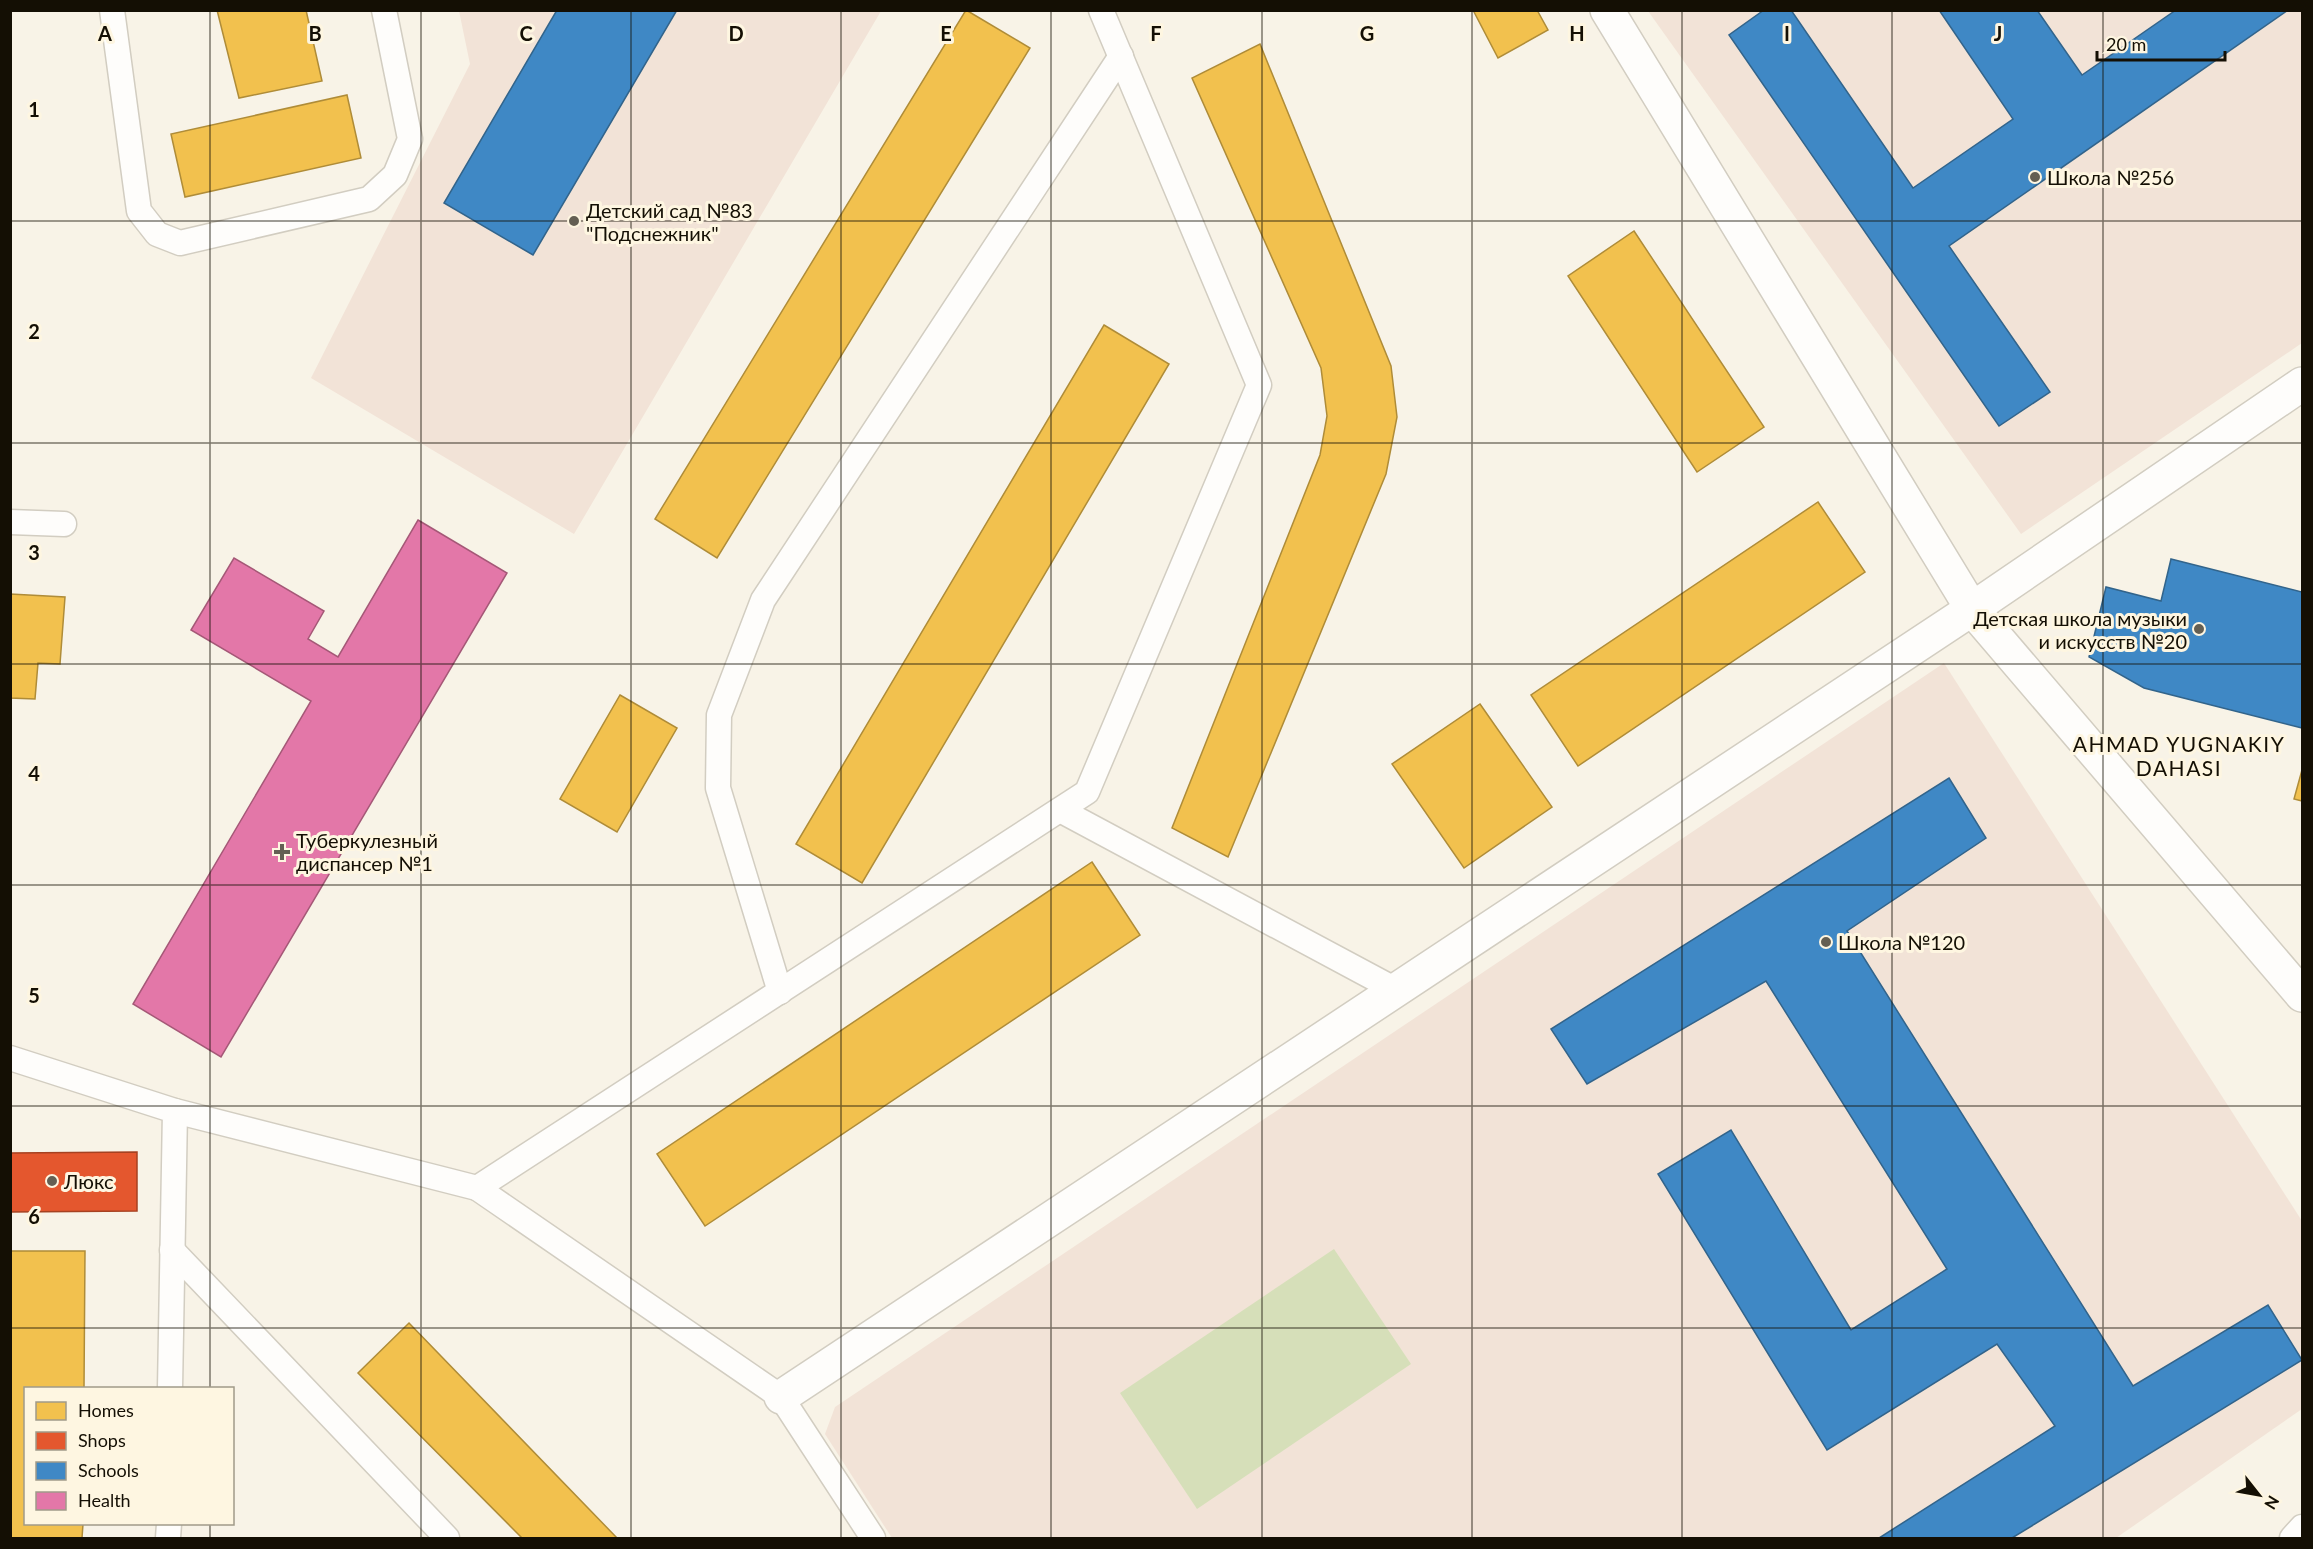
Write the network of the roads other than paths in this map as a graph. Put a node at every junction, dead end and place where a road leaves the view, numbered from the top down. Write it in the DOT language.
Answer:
graph roads {
  1 [pos="112,10"];
  2 [pos="384,10"];
  3 [pos="1607,10"];
  4 [pos="1110,14"];
  5 [pos="1121,56"];
  6 [pos="2302,384"];
  7 [pos="10,522"];
  8 [pos="64,524"];
  9 [pos="1972,609"];
  10 [pos="1060,810"];
  11 [pos="1396,990"];
  12 [pos="780,992"];
  13 [pos="2302,995"];
  14 [pos="10,1058"];
  15 [pos="175,1111"];
  16 [pos="477,1188"];
  17 [pos="172,1250"];
  18 [pos="170,1387"];
  19 [pos="781,1397"];
  20 [pos="2302,1527"];
  21 [pos="447,1539"];
  22 [pos="873,1539"];
  23 [pos="2292,1539"];
  1 -- 2 [label="lane"];
  3 -- 9 [label="street"];
  4 -- 5 [label="lane"];
  5 -- 10 [label="lane"];
  5 -- 12 [label="lane"];
  6 -- 9 [label="street"];
  7 -- 8 [label="lane"];
  9 -- 11 [label="street"];
  9 -- 13 [label="street"];
  10 -- 11 [label="lane"];
  10 -- 12 [label="lane"];
  11 -- 19 [label="street"];
  12 -- 16 [label="lane"];
  14 -- 15 [label="lane"];
  15 -- 16 [label="lane"];
  15 -- 17 [label="lane"];
  16 -- 19 [label="lane"];
  17 -- 18 [label="lane"];
  17 -- 21 [label="lane"];
  19 -- 22 [label="lane"];
  20 -- 23 [label="lane"];
}
